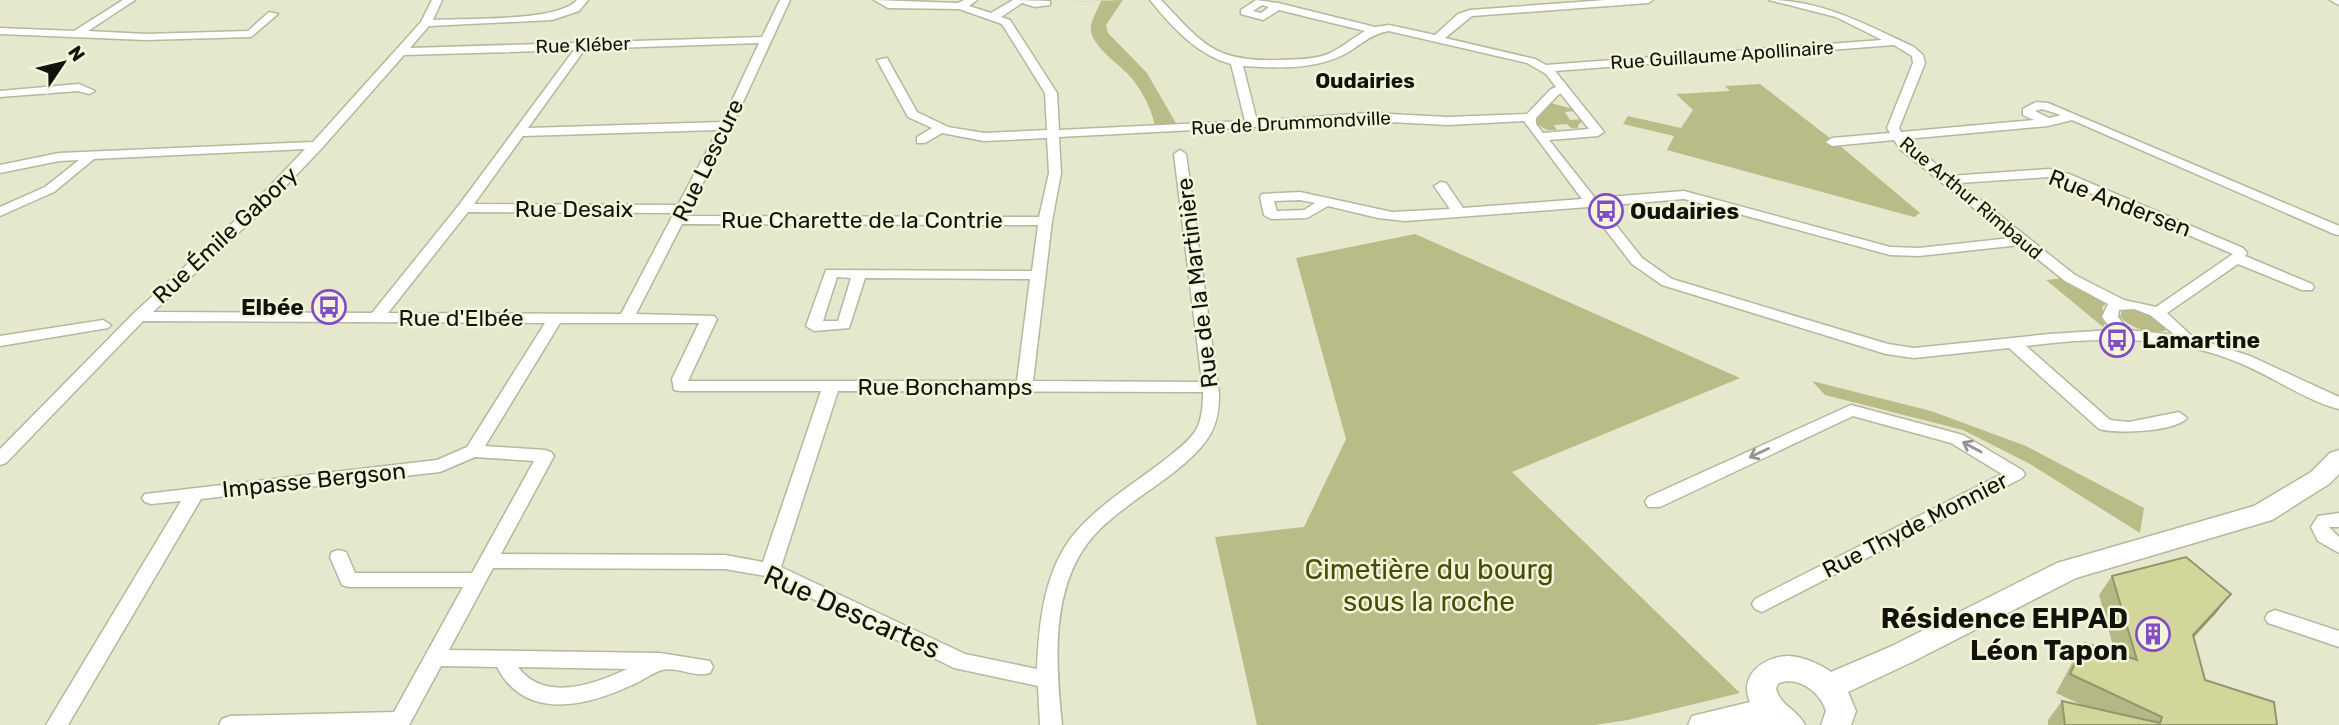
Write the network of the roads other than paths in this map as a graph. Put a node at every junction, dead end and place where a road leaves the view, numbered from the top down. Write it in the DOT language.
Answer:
graph roads {
  1 [pos="130,0"];
  2 [pos="436,0"];
  3 [pos="583,0"];
  4 [pos="785,0"];
  5 [pos="878,0"];
  6 [pos="972,0"];
  7 [pos="1021,0"];
  8 [pos="1155,0"];
  9 [pos="1648,0"];
  10 [pos="1774,0"];
  11 [pos="1046,3"];
  12 [pos="1798,3"];
  13 [pos="960,6"];
  14 [pos="1278,6"];
  15 [pos="273,14"];
  16 [pos="998,18"];
  17 [pos="426,23"];
  18 [pos="1373,30"];
  19 [pos="0,31"];
  20 [pos="76,34"];
  21 [pos="1438,38"];
  22 [pos="765,40"];
  23 [pos="1899,42"];
  24 [pos="583,45"];
  25 [pos="402,52"];
  26 [pos="883,60"];
  27 [pos="1237,63"];
  28 [pos="1546,68"];
  29 [pos="1563,90"];
  30 [pos="89,91"];
  31 [pos="0,94"];
  32 [pos="2073,116"];
  33 [pos="1530,117"];
  34 [pos="2048,122"];
  35 [pos="1252,125"];
  36 [pos="726,126"];
  37 [pos="941,128"];
  38 [pos="522,132"];
  39 [pos="1052,133"];
  40 [pos="1895,135"];
  41 [pos="1540,137"];
  42 [pos="921,140"];
  43 [pos="1832,142"];
  44 [pos="318,145"];
  45 [pos="91,155"];
  46 [pos="1180,155"];
  47 [pos="0,169"];
  48 [pos="1948,180"];
  49 [pos="1441,186"];
  50 [pos="1590,201"];
  51 [pos="1325,202"];
  52 [pos="2279,205"];
  53 [pos="464,208"];
  54 [pos="0,212"];
  55 [pos="1459,213"];
  56 [pos="682,214"];
  57 [pos="1045,220"];
  58 [pos="2339,220"];
  59 [pos="2339,231"];
  60 [pos="2021,241"];
  61 [pos="2237,258"];
  62 [pos="859,274"];
  63 [pos="1037,275"];
  64 [pos="2307,287"];
  65 [pos="2120,304"];
  66 [pos="2158,312"];
  67 [pos="139,316"];
  68 [pos="376,318"];
  69 [pos="555,318"];
  70 [pos="626,318"];
  71 [pos="103,325"];
  72 [pos="2123,334"];
  73 [pos="0,341"];
  74 [pos="2189,341"];
  75 [pos="2013,343"];
  76 [pos="680,386"];
  77 [pos="831,387"];
  78 [pos="1024,387"];
  79 [pos="1211,387"];
  80 [pos="2339,404"];
  81 [pos="2179,418"];
  82 [pos="473,451"];
  83 [pos="0,459"];
  84 [pos="2339,459"];
  85 [pos="195,493"];
  86 [pos="151,498"];
  87 [pos="1654,502"];
  88 [pos="2339,520"];
  89 [pos="2339,546"];
  90 [pos="339,557"];
  91 [pos="488,561"];
  92 [pos="770,570"];
  93 [pos="478,580"];
  94 [pos="1762,604"];
  95 [pos="2274,618"];
  96 [pos="2339,639"];
  97 [pos="435,658"];
  98 [pos="503,659"];
  99 [pos="660,661"];
  100 [pos="703,667"];
  101 [pos="1046,679"];
  102 [pos="1829,687"];
  103 [pos="1781,718"];
  104 [pos="399,723"];
  105 [pos="1844,723"];
  106 [pos="57,725"];
  107 [pos="230,725"];
  108 [pos="1051,725"];
  109 [pos="1703,725"];
  1 -- 20 [label="street"];
  2 -- 17 [label="street, Rue Émile Gabory"];
  3 -- 17 [label="street"];
  4 -- 22 [label="street, Rue Lescure"];
  5 -- 13 [label="street"];
  6 -- 13 [label="street"];
  7 -- 11 [label="street"];
  7 -- 16 [label="street"];
  8 -- 27 [label="street"];
  9 -- 21 [label="street"];
  10 -- 12 [label="street"];
  12 -- 23 [label="street"];
  13 -- 16 [label="street"];
  14 -- 18 [label="street"];
  15 -- 20 [label="street"];
  16 -- 39 [label="street"];
  17 -- 25 [label="street, Rue Émile Gabory"];
  18 -- 21 [label="street"];
  18 -- 27 [label="street"];
  19 -- 20 [label="street"];
  21 -- 28 [label="street"];
  22 -- 24 [label="street, Rue Kléber"];
  22 -- 36 [label="street, Rue Lescure"];
  23 -- 28 [label="street, Rue Guillaume Apollinaire"];
  23 -- 40 [label="street, Rue Arthur Rimbaud"];
  24 -- 25 [label="street, Rue Kléber"];
  24 -- 38 [label="street"];
  25 -- 44 [label="street, Rue Émile Gabory"];
  26 -- 37 [label="street, Rue de Drummondville"];
  27 -- 35 [label="street"];
  28 -- 29 [label="street"];
  29 -- 33 [label="street"];
  29 -- 41 [label="street"];
  30 -- 31 [label="street"];
  32 -- 34 [label="street"];
  32 -- 34 [label="street"];
  32 -- 52 [label="street"];
  33 -- 35 [label="street, Rue de Drummondville"];
  33 -- 41 [label="street"];
  34 -- 40 [label="street"];
  35 -- 39 [label="street, Rue de Drummondville"];
  36 -- 38 [label="street"];
  36 -- 56 [label="street, Rue Lescure"];
  37 -- 39 [label="street, Rue de Drummondville"];
  37 -- 42 [label="street"];
  38 -- 53 [label="street"];
  39 -- 57 [label="street"];
  40 -- 43 [label="street"];
  40 -- 48 [label="street, Rue Arthur Rimbaud"];
  41 -- 50 [label="street"];
  44 -- 45 [label="street"];
  44 -- 67 [label="street, Rue Émile Gabory"];
  45 -- 47 [label="street"];
  45 -- 54 [label="street"];
  46 -- 79 [label="street, Rue de la Martinière"];
  48 -- 60 [label="street, Rue Arthur Rimbaud"];
  48 -- 61 [label="street, Rue Andersen"];
  49 -- 55 [label="street"];
  50 -- 55 [label="street"];
  50 -- 60 [label="street"];
  50 -- 75 [label="street"];
  51 -- 55 [label="street"];
  52 -- 58 [label="street"];
  52 -- 59 [label="street"];
  53 -- 56 [label="street, Rue Desaix"];
  53 -- 68 [label="street"];
  56 -- 57 [label="street, Rue Charette de la Contrie"];
  56 -- 70 [label="street, Rue Lescure"];
  57 -- 63 [label="street"];
  60 -- 65 [label="street, Rue Arthur Rimbaud"];
  61 -- 64 [label="street, Rue Andersen"];
  61 -- 66 [label="street"];
  62 -- 63 [label="street"];
  63 -- 78 [label="street"];
  65 -- 66 [label="street, Rue Arthur Rimbaud"];
  65 -- 72 [label="street"];
  66 -- 74 [label="street, Rue Arthur Rimbaud"];
  67 -- 68 [label="street, Rue d'Elbée"];
  67 -- 83 [label="street, Rue Émile Gabory"];
  68 -- 69 [label="street, Rue d'Elbée"];
  69 -- 70 [label="street, Rue d'Elbée"];
  69 -- 82 [label="street"];
  70 -- 76 [label="street, Rue d'Elbée"];
  71 -- 73 [label="street"];
  72 -- 74 [label="street"];
  72 -- 75 [label="street"];
  74 -- 80 [label="street"];
  75 -- 81 [label="street"];
  76 -- 77 [label="street, Rue Bonchamps"];
  77 -- 78 [label="street, Rue Bonchamps"];
  77 -- 92 [label="street"];
  78 -- 79 [label="street, Rue Bonchamps"];
  79 -- 101 [label="street, Rue de la Martinière"];
  82 -- 85 [label="street, Impasse Bergson"];
  82 -- 91 [label="street"];
  84 -- 102 [label="street"];
  85 -- 86 [label="street, Impasse Bergson"];
  85 -- 106 [label="street"];
  94 -- 87 [label="street, Rue Thyde Monnier, one-way"];
  88 -- 89 [label="street"];
  90 -- 93 [label="street"];
  91 -- 92 [label="street, Rue Descartes"];
  91 -- 93 [label="street"];
  92 -- 101 [label="street, Rue Descartes"];
  93 -- 97 [label="street"];
  95 -- 96 [label="street"];
  97 -- 98 [label="street"];
  97 -- 104 [label="street"];
  98 -- 99 [label="street"];
  98 -- 99 [label="street"];
  99 -- 100 [label="street"];
  101 -- 108 [label="street, Rue de la Martinière"];
  102 -- 103 [label="street"];
  102 -- 105 [label="street"];
  103 -- 109 [label="street"];
  104 -- 107 [label="street"];
}
